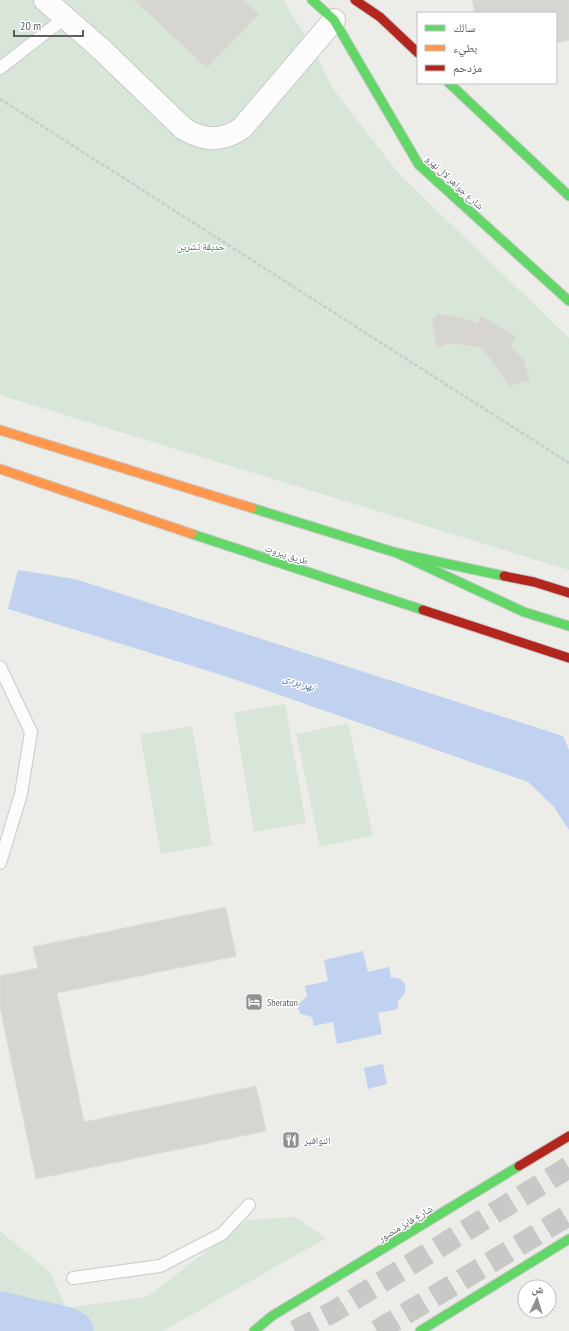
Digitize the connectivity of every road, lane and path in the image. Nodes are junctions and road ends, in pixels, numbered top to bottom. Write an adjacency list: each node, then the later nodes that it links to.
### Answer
1 (45, 0): 4 (street)
2 (312, 0): 5 (main road, شارع جواهر لال نهرو)
3 (354, 0): 6 (main road)
4 (66, 17): 5 (street); 7 (lane)
5 (334, 20): 11 (main road, شارع جواهر لال نهرو)
6 (417, 52)
7 (0, 68)
8 (450, 84): 10 (main road)
9 (0, 99): 13 (path)
10 (569, 196)
11 (569, 301)
12 (0, 430): 15 (main road)
13 (569, 463)
14 (0, 469): 18 (main road, طريق بيروت)
15 (397, 553): 16 (main road); 17 (main road)
16 (569, 593)
17 (569, 626)
18 (569, 658)
19 (0, 667): 20 (lane)
20 (0, 863)
21 (569, 1136): 25 (main road, شارع فايز منصور)
22 (249, 1205): 24 (lane)
23 (569, 1239): 26 (main road)
24 (73, 1278)
25 (254, 1331)
26 (420, 1331)

